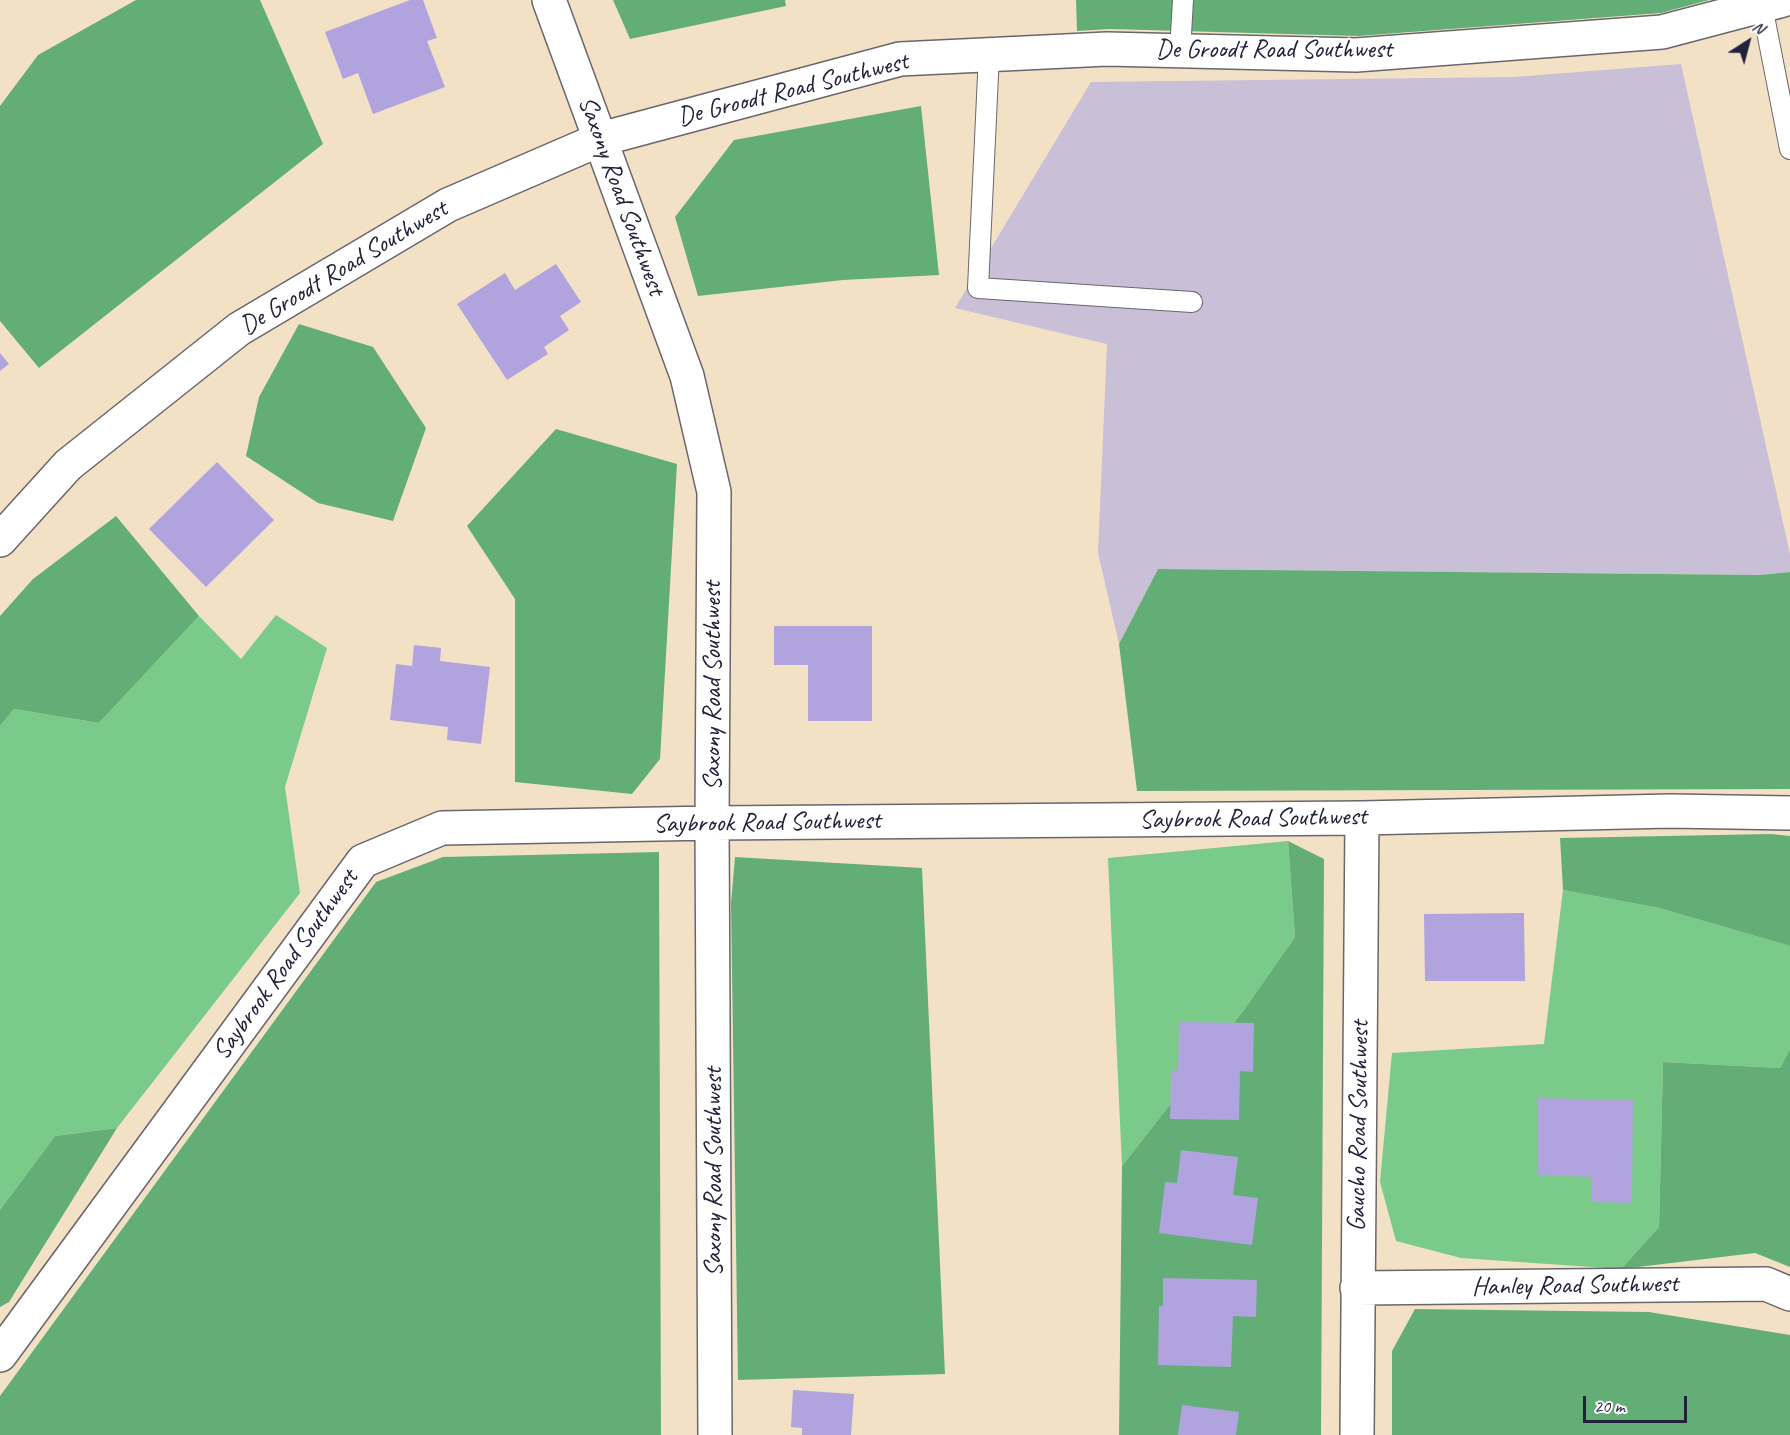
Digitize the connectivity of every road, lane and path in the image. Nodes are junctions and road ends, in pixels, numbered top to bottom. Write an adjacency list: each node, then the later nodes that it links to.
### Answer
1 (549, 0): 6 (street, Saxony Road Southwest)
2 (1183, 0): 4 (lane)
3 (1772, 3): 4 (street, De Groodt Road Southwest); 7 (lane)
4 (1180, 51): 5 (street, De Groodt Road Southwest)
5 (989, 54): 6 (street, De Groodt Road Southwest); 8 (lane)
6 (601, 139): 9 (street, De Groodt Road Southwest); 12 (street, Saxony Road Southwest)
7 (1790, 149)
8 (1192, 302)
9 (0, 540)
10 (1790, 813): 11 (street, Saybrook Road Southwest)
11 (1362, 818): 12 (street, Saybrook Road Southwest); 13 (street, Gaucho Road Southwest)
12 (711, 823): 15 (street, Saybrook Road Southwest); 16 (street, Saxony Road Southwest)
13 (1358, 1288): 14 (street, Hanley Road Southwest); 17 (street, Gaucho Road Southwest)
14 (1790, 1294)
15 (0, 1355)
16 (715, 1435)
17 (1357, 1435)

